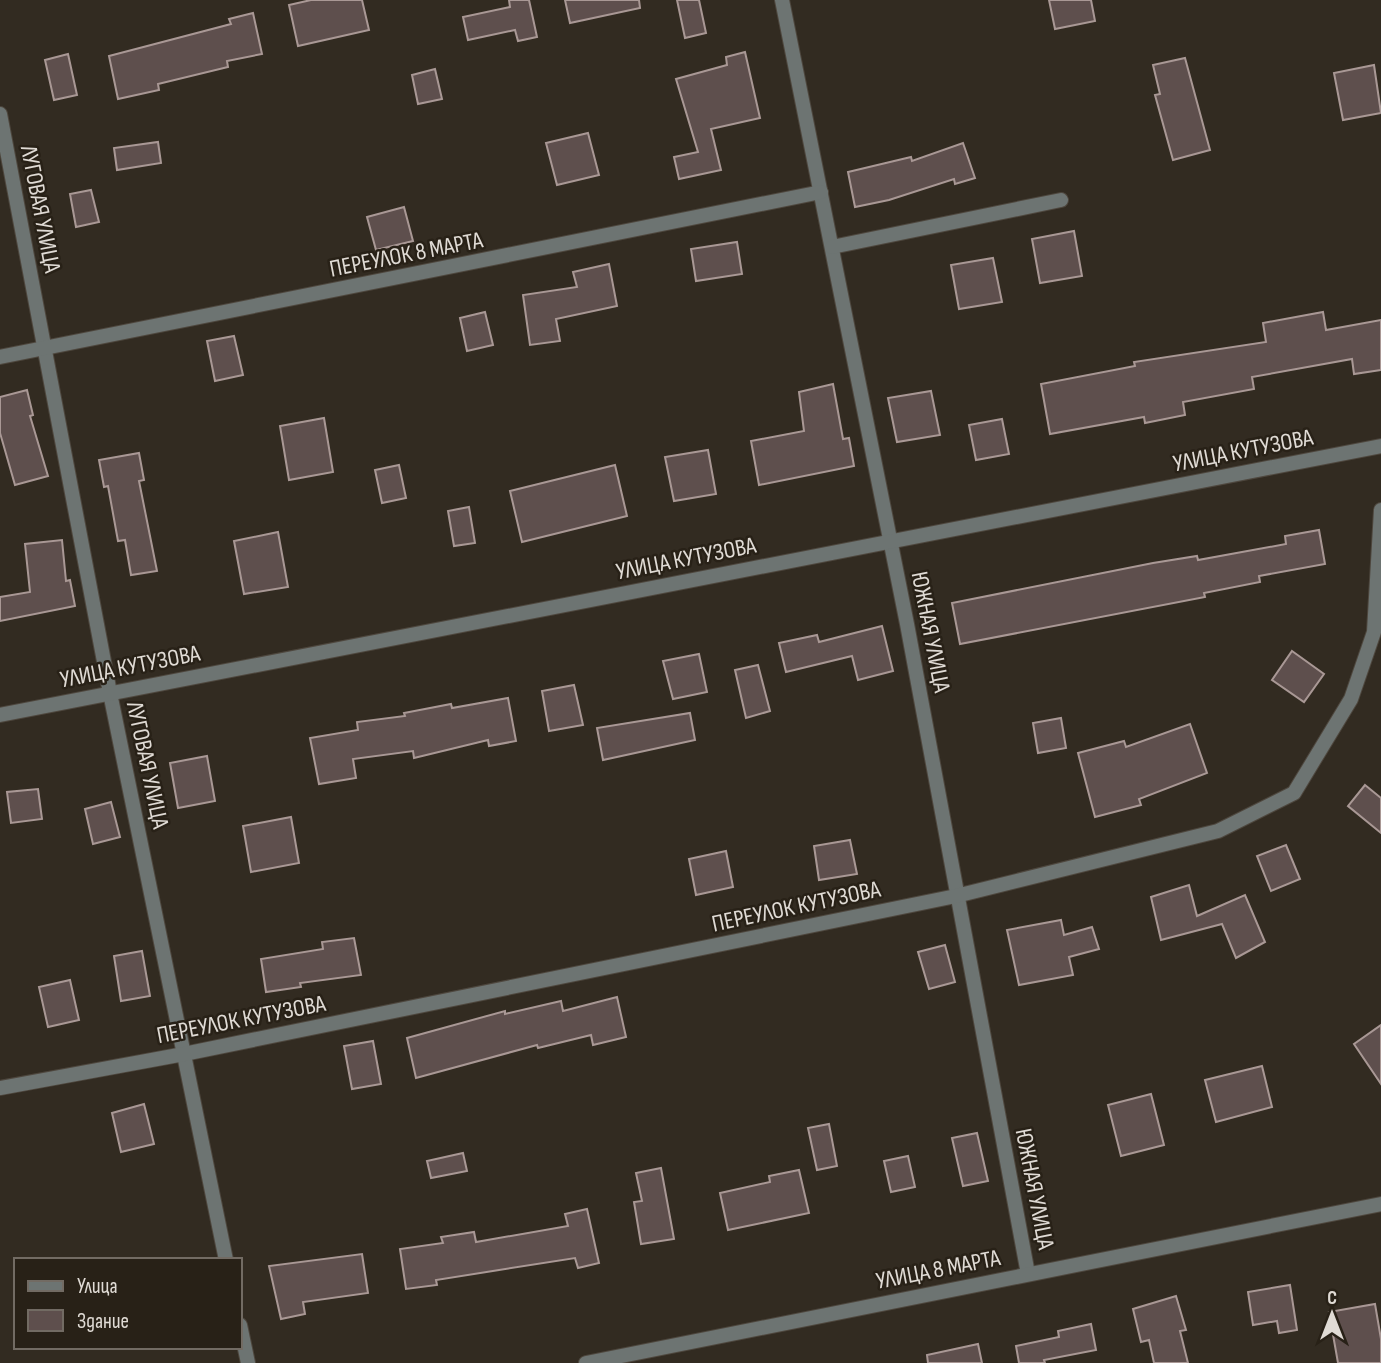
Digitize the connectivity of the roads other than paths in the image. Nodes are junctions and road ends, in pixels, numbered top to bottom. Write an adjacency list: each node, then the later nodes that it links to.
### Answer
1 (782, 0): 3 (street, ЮЖНАЯ УЛИЦА)
2 (0, 114): 6 (street, ЛУГОВАЯ УЛИЦА)
3 (821, 192): 5 (street, ЮЖНАЯ УЛИЦА); 6 (street, ПЕРЕУЛОК 8 МАРТА)
4 (1060, 200): 5 (street)
5 (832, 247): 10 (street, ЮЖНАЯ УЛИЦА)
6 (44, 349): 7 (street, ПЕРЕУЛОК 8 МАРТА); 11 (street, ЛУГОВАЯ УЛИЦА)
7 (0, 357)
8 (1381, 446): 10 (street, УЛИЦА КУТУЗОВА)
9 (1381, 510): 13 (street, ПЕРЕУЛОК КУТУЗОВА)
10 (890, 542): 11 (street, УЛИЦА КУТУЗОВА); 13 (street, ЮЖНАЯ УЛИЦА)
11 (110, 693): 12 (street, УЛИЦА КУТУЗОВА); 14 (street, ЛУГОВАЯ УЛИЦА)
12 (0, 715)
13 (956, 896): 14 (street, ПЕРЕУЛОК КУТУЗОВА); 18 (street, ЮЖНАЯ УЛИЦА)
14 (184, 1054): 15 (street, ПЕРЕУЛОК КУТУЗОВА); 17 (street, ЛУГОВАЯ УЛИЦА)
15 (0, 1088)
16 (1381, 1203): 18 (street, УЛИЦА 8 МАРТА)
17 (226, 1258)
18 (1028, 1274): 21 (street, УЛИЦА 8 МАРТА)
19 (242, 1334): 20 (street)
20 (248, 1363)
21 (586, 1363)

